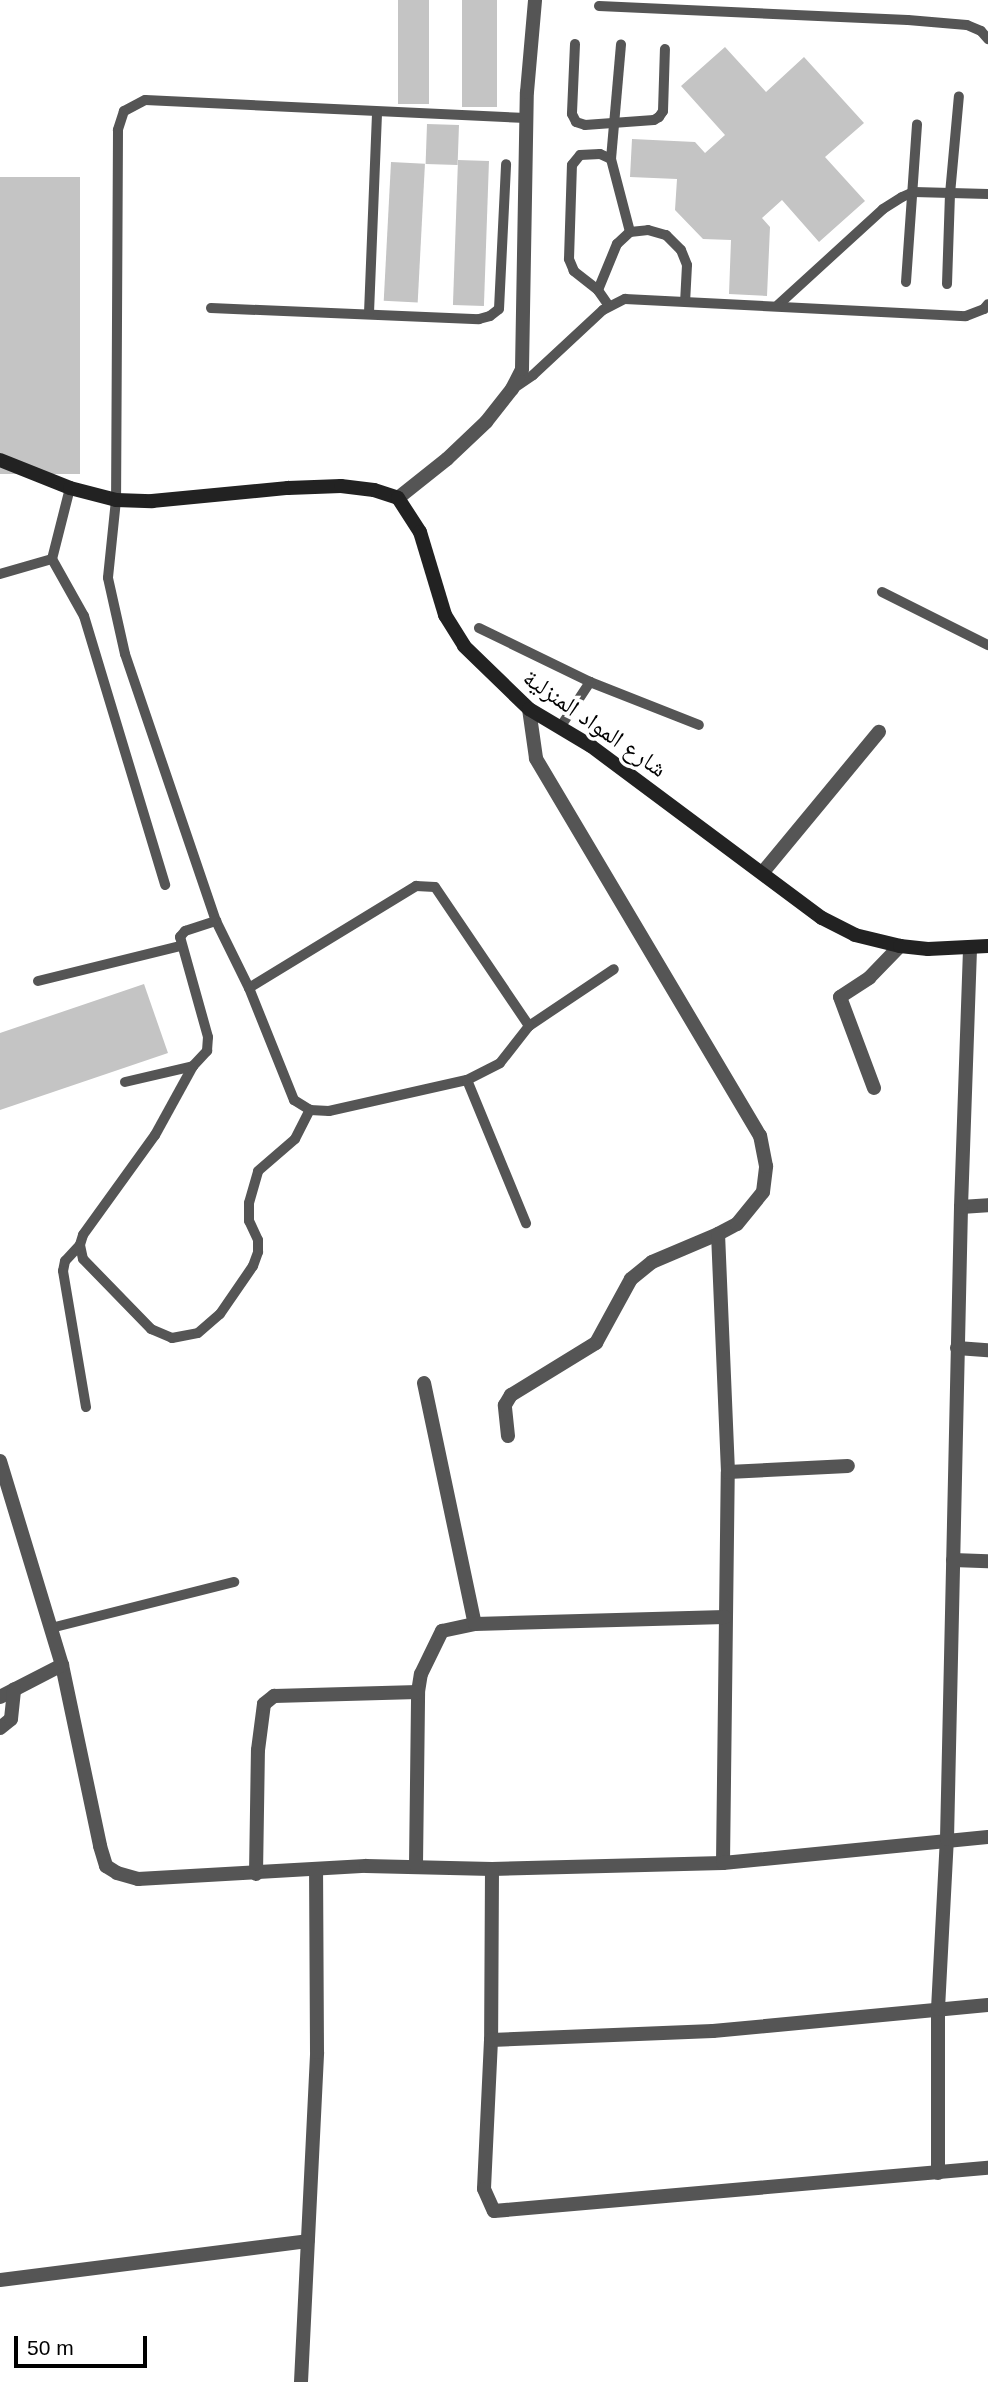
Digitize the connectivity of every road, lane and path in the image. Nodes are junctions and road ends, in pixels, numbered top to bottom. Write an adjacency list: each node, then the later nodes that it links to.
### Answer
1 (535, 0): 9 (street)
2 (598, 6): 3 (lane)
3 (988, 39)
4 (575, 44): 10 (lane)
5 (621, 44): 10 (lane)
6 (665, 49): 10 (lane)
7 (959, 96): 15 (lane)
8 (377, 113): 9 (lane); 26 (lane); 31 (lane)
9 (526, 118): 27 (street)
10 (615, 124): 12 (lane)
11 (917, 124): 14 (lane)
12 (611, 159): 17 (lane); 20 (lane)
13 (506, 164): 26 (lane)
14 (914, 192): 15 (lane); 18 (lane); 23 (lane)
15 (950, 194): 16 (lane); 19 (lane)
16 (988, 194)
17 (629, 232): 20 (lane); 21 (lane)
18 (906, 282)
19 (947, 284)
20 (598, 290): 24 (lane)
21 (685, 301): 23 (lane); 24 (lane)
22 (988, 304): 23 (lane)
23 (777, 305)
24 (610, 306): 27 (lane)
25 (211, 308): 26 (lane)
26 (369, 313)
27 (512, 389): 30 (street)
28 (0, 460): 29 (street)
29 (70, 488): 31 (street); 32 (lane)
30 (398, 498): 31 (street); 38 (street, شارع المواد المنزلية)
31 (116, 500): 44 (lane)
32 (52, 559): 33 (lane); 43 (lane)
33 (0, 573)
34 (882, 592): 36 (lane)
35 (479, 628): 37 (lane)
36 (988, 645)
37 (590, 682): 39 (lane); 40 (lane)
38 (528, 709): 40 (street, شارع المواد المنزلية); 61 (street)
39 (699, 725)
40 (561, 726): 42 (street, شارع المواد المنزلية)
41 (879, 732): 42 (street)
42 (763, 872): 46 (street, شارع المواد المنزلية)
43 (165, 885)
44 (216, 920): 45 (lane); 51 (lane)
45 (181, 946): 50 (lane); 53 (lane)
46 (900, 946): 48 (street, شارع المواد المنزلية); 56 (street)
47 (988, 946): 48 (street, شارع المواد المنزلية)
48 (970, 947): 59 (street)
49 (614, 969): 52 (lane)
50 (38, 981)
51 (249, 988): 52 (lane); 57 (lane)
52 (529, 1026): 54 (lane)
53 (193, 1066): 55 (lane); 62 (lane)
54 (467, 1080): 57 (lane); 60 (lane)
55 (125, 1082)
56 (874, 1088)
57 (310, 1110): 62 (lane)
58 (988, 1205): 59 (street)
59 (961, 1207): 63 (street)
60 (526, 1223)
61 (718, 1234): 67 (street); 70 (street)
62 (80, 1245): 66 (lane)
63 (957, 1348): 64 (street); 71 (street)
64 (988, 1350)
65 (424, 1383): 75 (street)
66 (86, 1407)
67 (508, 1436)
68 (0, 1461): 76 (street)
69 (848, 1466): 70 (street)
70 (728, 1472): 74 (street)
71 (953, 1560): 72 (street); 83 (street)
72 (988, 1561)
73 (234, 1582): 76 (lane)
74 (725, 1617): 75 (street); 84 (street)
75 (475, 1624): 79 (street)
76 (51, 1628): 77 (street)
77 (62, 1665): 78 (street); 88 (street)
78 (15, 1689): 80 (street); 81 (street)
79 (418, 1692): 85 (street); 88 (street)
80 (0, 1697)
81 (0, 1728)
82 (988, 1837): 83 (street)
83 (947, 1839): 84 (street); 90 (street)
84 (723, 1864): 86 (street)
85 (416, 1865): 86 (street); 87 (street)
86 (492, 1869): 91 (street)
87 (316, 1871): 88 (street); 94 (street)
88 (256, 1874)
89 (988, 2005): 90 (street)
90 (938, 2009): 91 (street); 93 (street)
91 (491, 2040): 93 (street)
92 (988, 2168): 93 (street)
93 (938, 2173)
94 (308, 2241): 95 (street); 96 (street)
95 (0, 2280)
96 (301, 2382)

